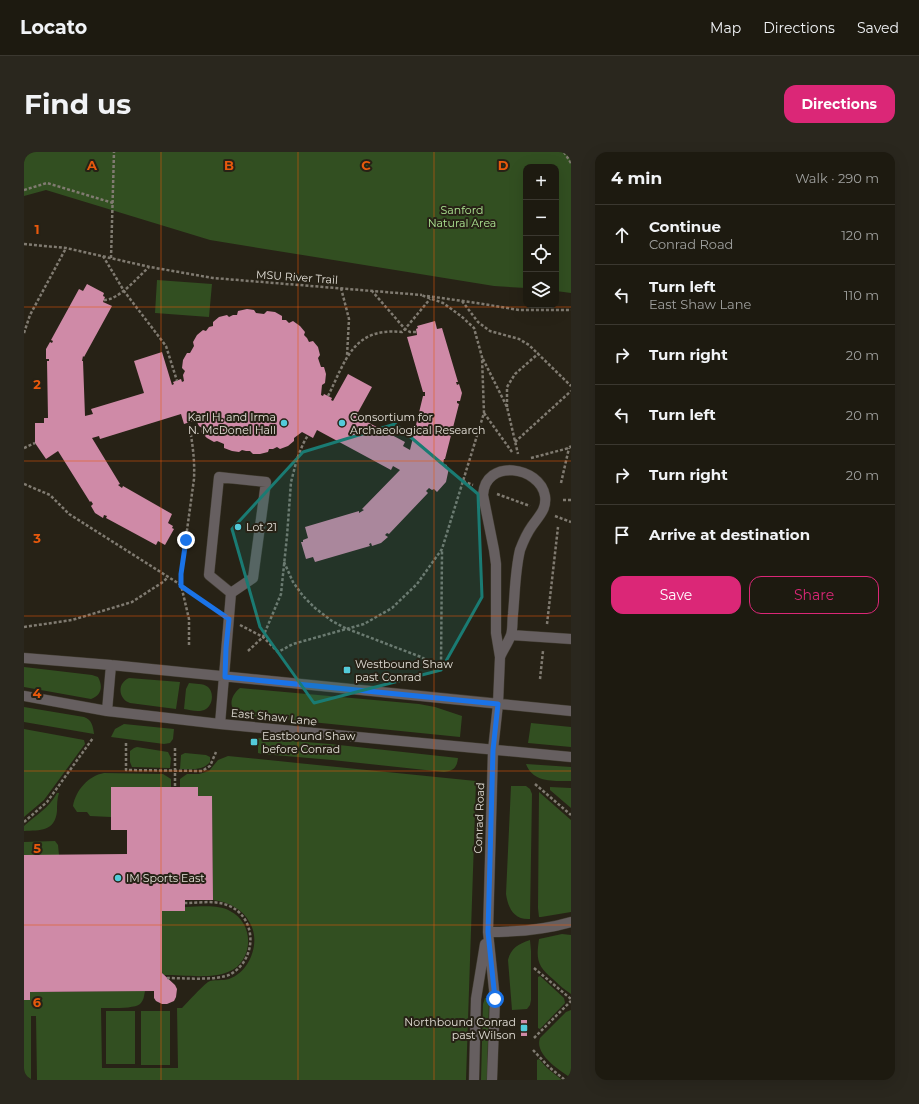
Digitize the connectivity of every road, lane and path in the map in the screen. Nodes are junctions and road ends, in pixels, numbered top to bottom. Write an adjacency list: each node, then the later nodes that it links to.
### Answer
1 (114, 152): 5 (path)
2 (564, 152): 3 (path)
3 (571, 163)
4 (24, 190): 5 (path)
5 (113, 203): 9 (path)
6 (24, 244): 7 (path, MSU River Trail)
7 (66, 248): 8 (path, MSU River Trail); 21 (path)
8 (102, 256): 9 (path, MSU River Trail); 12 (path)
9 (111, 258): 10 (path, MSU River Trail)
10 (150, 267): 11 (path, MSU River Trail); 12 (path)
11 (341, 288): 13 (path, MSU River Trail); 23 (path)
12 (124, 291): 16 (path); 25 (path)
13 (372, 291): 14 (path, MSU River Trail); 19 (path)
14 (421, 295): 15 (path); 17 (path, MSU River Trail)
15 (430, 298): 19 (path); 24 (path)
16 (104, 300)
17 (462, 301): 18 (path, MSU River Trail); 22 (path)
18 (571, 310)
19 (405, 329): 20 (path); 23 (path)
20 (416, 332)
21 (24, 333)
22 (539, 353): 26 (path); 29 (path)
23 (346, 357): 28 (path)
24 (482, 357): 29 (path); 30 (path)
25 (177, 381)
26 (571, 386)
27 (571, 392): 33 (path)
28 (328, 396)
29 (507, 407): 33 (path)
30 (484, 413): 37 (path); 40 (path)
31 (189, 422): 52 (path)
32 (308, 435): 50 (path)
33 (515, 442): 38 (path)
34 (35, 443): 36 (path)
35 (570, 447): 39 (path); 41 (path)
36 (24, 448)
37 (512, 452)
38 (518, 454)
39 (531, 458)
40 (463, 481): 43 (path); 49 (path)
41 (561, 483)
42 (24, 484): 51 (path)
43 (483, 489): 46 (path); 46 (street); 63 (street)
44 (564, 500): 45 (path)
45 (571, 500)
46 (543, 512): 47 (path); 57 (street)
47 (571, 522)
48 (558, 527): 59 (path)
49 (442, 549): 56 (path); 56 (path)
50 (284, 562): 56 (path); 58 (path)
51 (167, 578): 52 (path); 55 (path)
52 (181, 586): 54 (path); 61 (path)
53 (231, 593): 53 (street); 54 (street)
54 (229, 619): 58 (path); 66 (street)
55 (24, 626)
56 (345, 628): 58 (path)
57 (511, 635): 59 (street); 63 (street)
58 (263, 637): 62 (path)
59 (545, 638): 60 (street); 67 (path)
60 (571, 639)
61 (189, 645)
62 (248, 651)
63 (500, 657): 69 (street, Conrad Road)
64 (24, 658): 65 (street)
65 (111, 665): 66 (street); 71 (street)
66 (225, 677): 69 (street); 72 (street)
67 (540, 679)
68 (24, 696): 71 (street, East Shaw Lane)
69 (498, 704): 70 (street); 76 (street, Conrad Road)
70 (571, 711)
71 (107, 712): 72 (street, East Shaw Lane)
72 (220, 724): 76 (street, East Shaw Lane)
73 (93, 738): 83 (path)
74 (126, 743): 79 (path)
75 (175, 748): 79 (path)
76 (493, 750): 78 (street, East Shaw Lane); 86 (street, Conrad Road)
77 (216, 752): 79 (path)
78 (571, 757)
79 (175, 771): 81 (path)
80 (536, 784): 82 (path)
81 (175, 787)
82 (571, 815)
83 (24, 822)
84 (185, 903): 88 (path)
85 (571, 922): 86 (street)
86 (488, 932): 92 (street, Conrad Road); 93 (street, Conrad Road)
87 (534, 968): 89 (path)
88 (167, 978)
89 (571, 1000): 90 (path)
90 (534, 1038)
91 (533, 1050): 94 (path)
92 (474, 1080)
93 (492, 1080)
94 (565, 1080)

